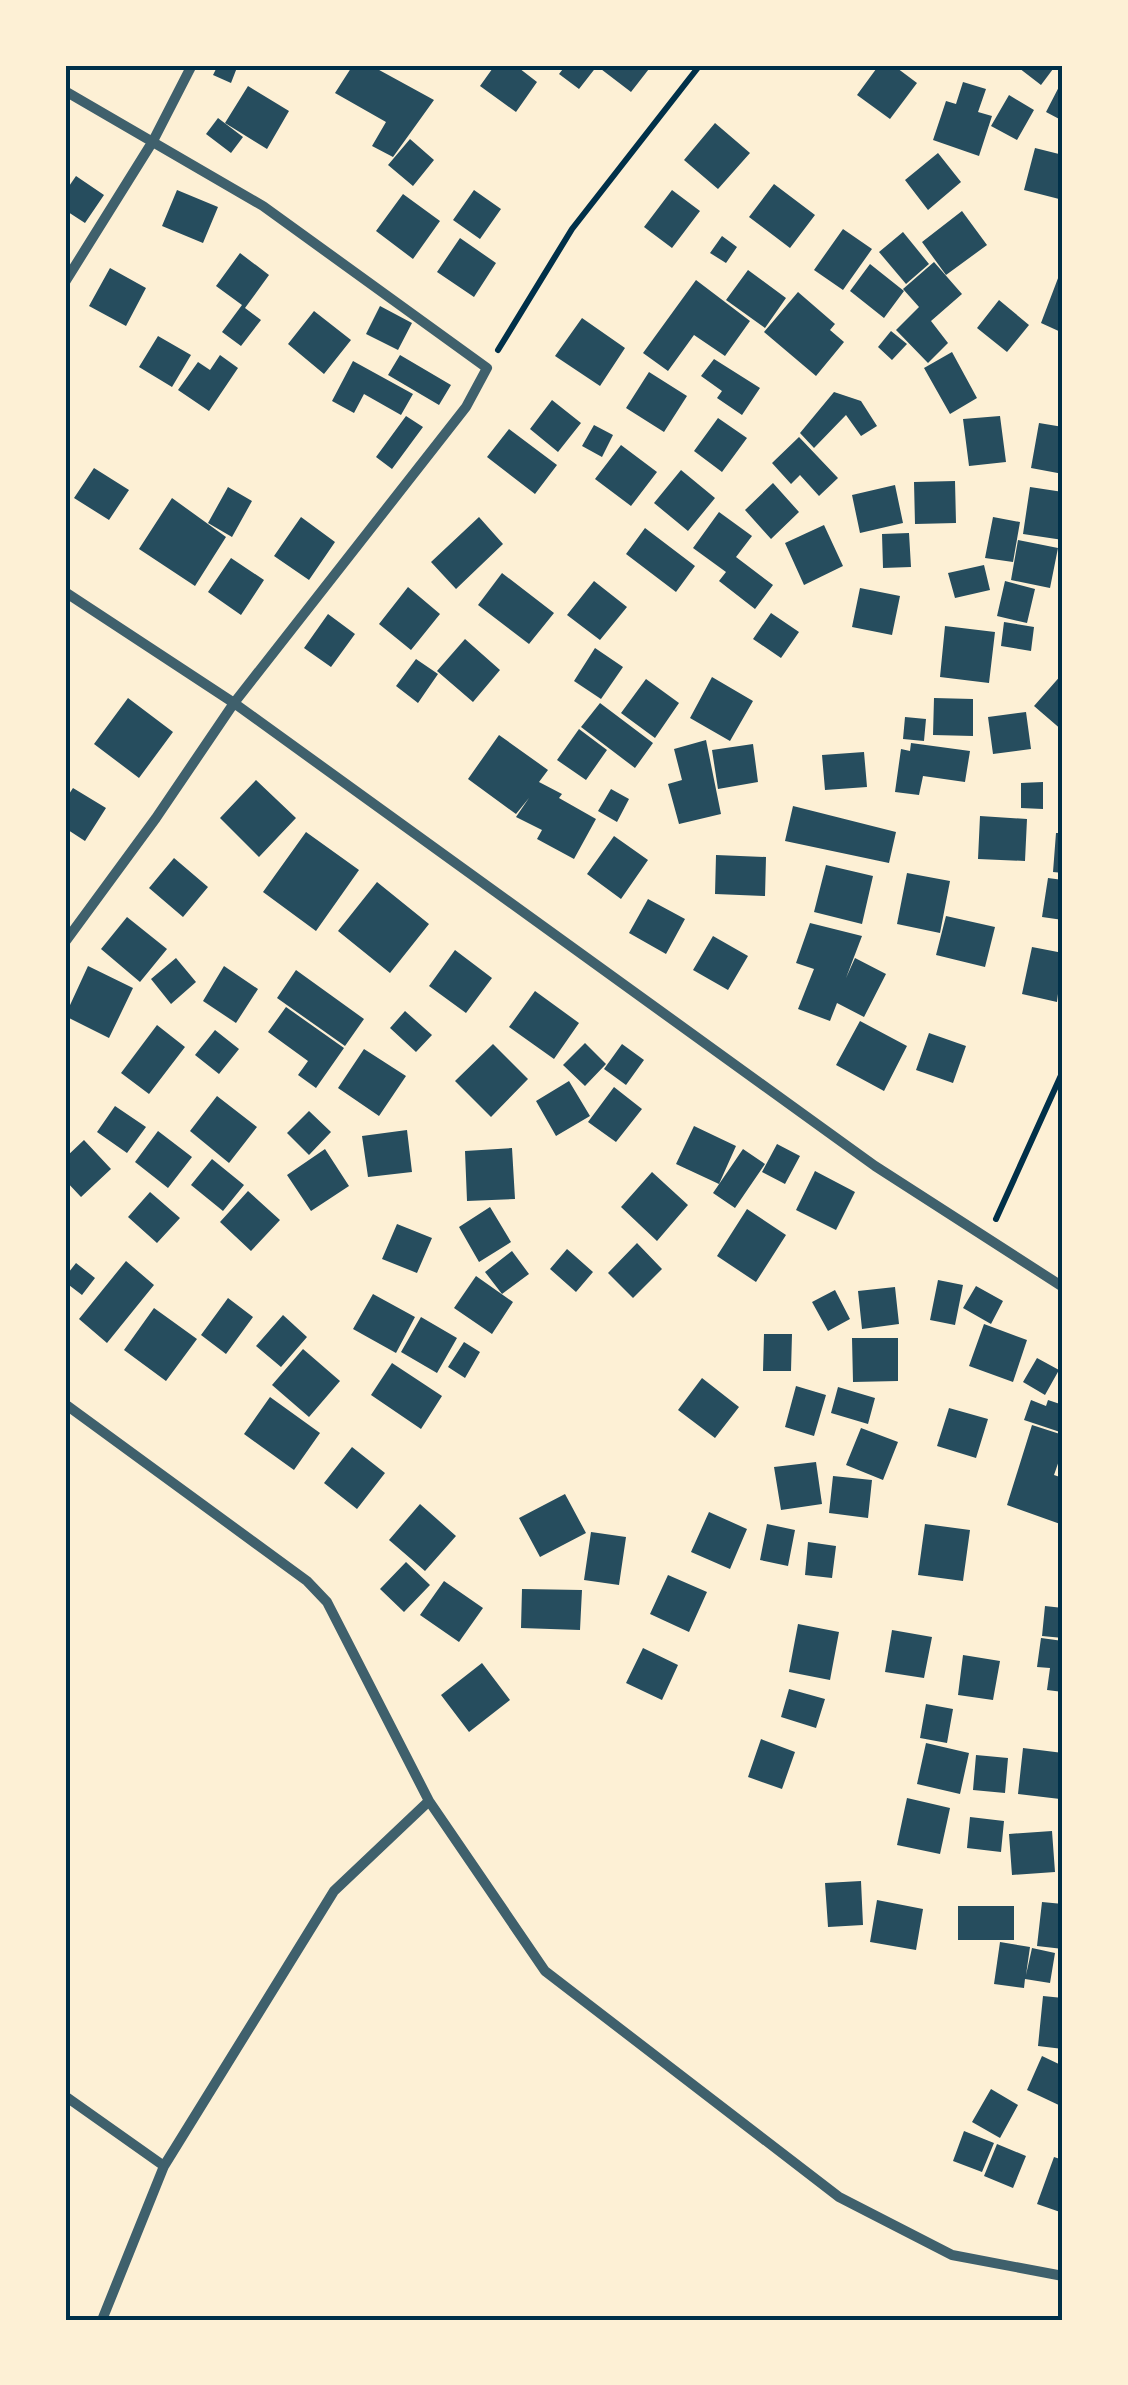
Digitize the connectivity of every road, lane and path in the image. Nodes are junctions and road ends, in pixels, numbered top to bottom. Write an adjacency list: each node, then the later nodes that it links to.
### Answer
1 (192, 65): 4 (street)
2 (700, 65): 6 (path)
3 (65, 91): 4 (street)
4 (153, 141): 5 (street); 6 (street)
5 (65, 282)
6 (487, 368): 8 (street)
7 (65, 592): 8 (street)
8 (234, 703): 9 (street); 11 (street)
9 (65, 942)
10 (1063, 1071): 11 (path)
11 (987, 1238): 12 (street)
12 (1063, 1288)
13 (65, 1404): 14 (street)
14 (429, 1801): 16 (street); 17 (street)
15 (65, 2096): 16 (street)
16 (164, 2166): 18 (street)
17 (1063, 2276)
18 (102, 2320)

